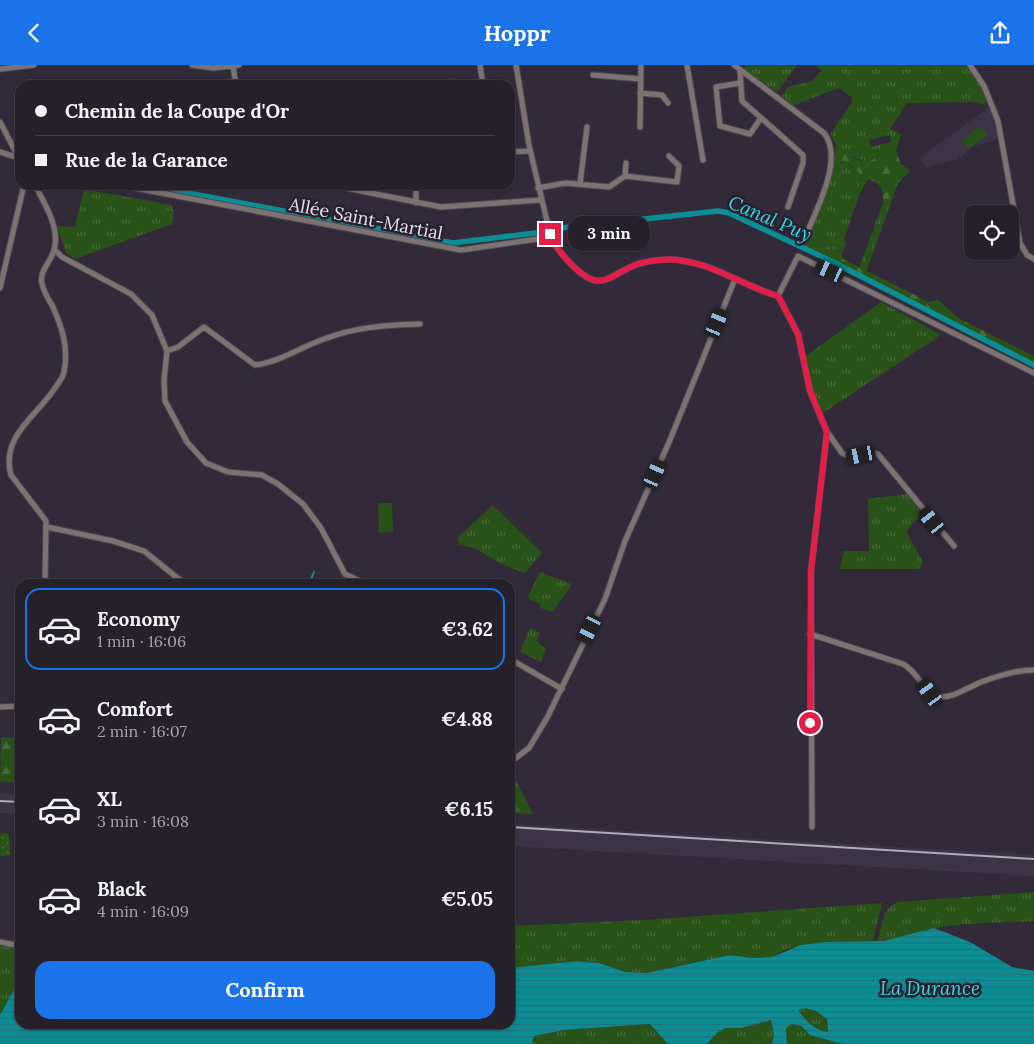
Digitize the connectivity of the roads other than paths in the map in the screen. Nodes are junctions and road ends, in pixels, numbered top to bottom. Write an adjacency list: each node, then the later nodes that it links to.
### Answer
1 (34, 65): 10 (street)
2 (192, 65): 9 (street)
3 (480, 65): 15 (street)
4 (516, 65): 24 (street)
5 (641, 65): 13 (street)
6 (687, 65): 29 (street)
7 (734, 65): 11 (street)
8 (970, 65): 45 (street)
9 (236, 66): 14 (street)
10 (0, 69)
11 (740, 71): 16 (street); 43 (street)
12 (593, 75): 13 (street)
13 (641, 79): 17 (street)
14 (236, 80)
15 (482, 80)
16 (740, 83): 19 (street); 19 (street)
17 (640, 93): 18 (street); 22 (street)
18 (668, 103)
19 (761, 119): 41 (street)
20 (0, 122): 23 (street)
21 (587, 127): 32 (street)
22 (640, 127)
23 (15, 150)
24 (530, 151): 26 (street); 33 (street)
25 (0, 152): 28 (street)
26 (515, 152)
27 (669, 156): 31 (street)
28 (15, 157)
29 (703, 160)
30 (626, 163): 31 (street)
31 (624, 176): 32 (street)
32 (580, 183): 33 (street)
33 (538, 188): 39 (street)
34 (23, 190): 47 (street)
35 (38, 190): 44 (street)
36 (145, 190): 42 (street, Allée Saint-Martial)
37 (356, 190): 40 (street)
38 (416, 190): 40 (street)
39 (540, 200): 40 (street); 42 (street)
40 (416, 203)
41 (788, 207)
42 (550, 235): 46 (street)
43 (804, 240)
44 (55, 250): 50 (street); 53 (street)
45 (1034, 259)
46 (735, 279): 48 (street); 61 (street)
47 (0, 289)
48 (778, 296): 51 (street); 52 (street)
49 (420, 324): 50 (street)
50 (167, 351): 57 (street)
51 (1034, 373)
52 (827, 432): 54 (street); 58 (street)
53 (47, 527): 55 (street); 56 (street)
54 (954, 546)
55 (45, 579)
56 (179, 579)
57 (356, 579)
58 (810, 634): 60 (street); 65 (street)
59 (515, 662): 61 (street)
60 (1034, 670)
61 (562, 689): 64 (street)
62 (0, 707): 63 (street)
63 (15, 707)
64 (515, 758)
65 (812, 827)
66 (0, 942): 67 (street)
67 (15, 945)

